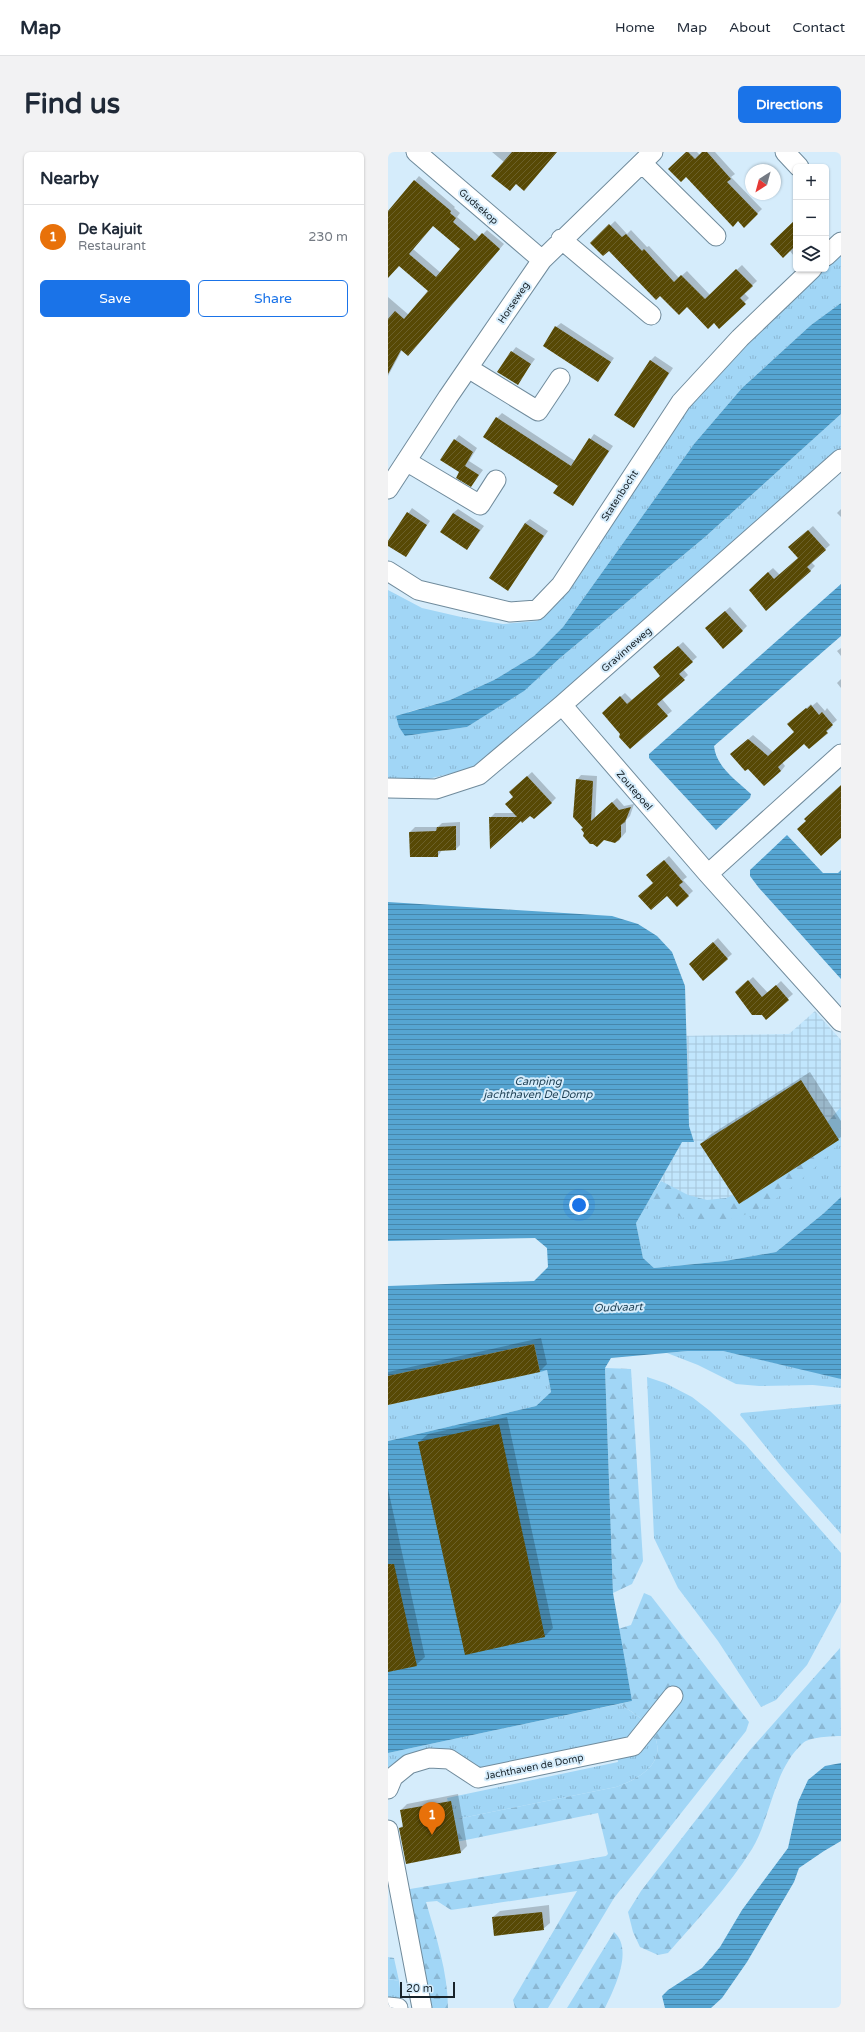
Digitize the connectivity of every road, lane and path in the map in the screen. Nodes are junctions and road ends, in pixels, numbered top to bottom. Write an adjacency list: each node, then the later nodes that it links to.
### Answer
1 (416, 152): 9 (street, Gudsekop)
2 (785, 152): 4 (street)
3 (647, 157): 5 (street, Horseweg); 6 (street, Horseweg)
4 (796, 164)
5 (716, 236)
6 (562, 240): 9 (street, Horseweg); 11 (street)
7 (841, 242): 8 (street)
8 (829, 253)
9 (542, 260): 12 (street, Horseweg)
10 (809, 272): 18 (street, Statenbocht)
11 (651, 316)
12 (468, 368): 13 (street); 15 (street, Horseweg)
13 (560, 378)
14 (841, 459): 19 (street, Gravinneweg)
15 (406, 461): 16 (street); 17 (street, Horseweg)
16 (496, 480)
17 (388, 489)
18 (388, 571)
19 (562, 705): 21 (street, Gravinneweg); 22 (street, Zoutepoel)
20 (841, 754): 22 (street)
21 (388, 788)
22 (708, 874): 23 (street, Zoutepoel)
23 (841, 1022)
24 (673, 1696): 25 (street, Jachthaven de Domp)
25 (388, 1789)
26 (388, 1830): 29 (street)
27 (388, 2007): 28 (street)
28 (398, 2008)
29 (422, 2008)

